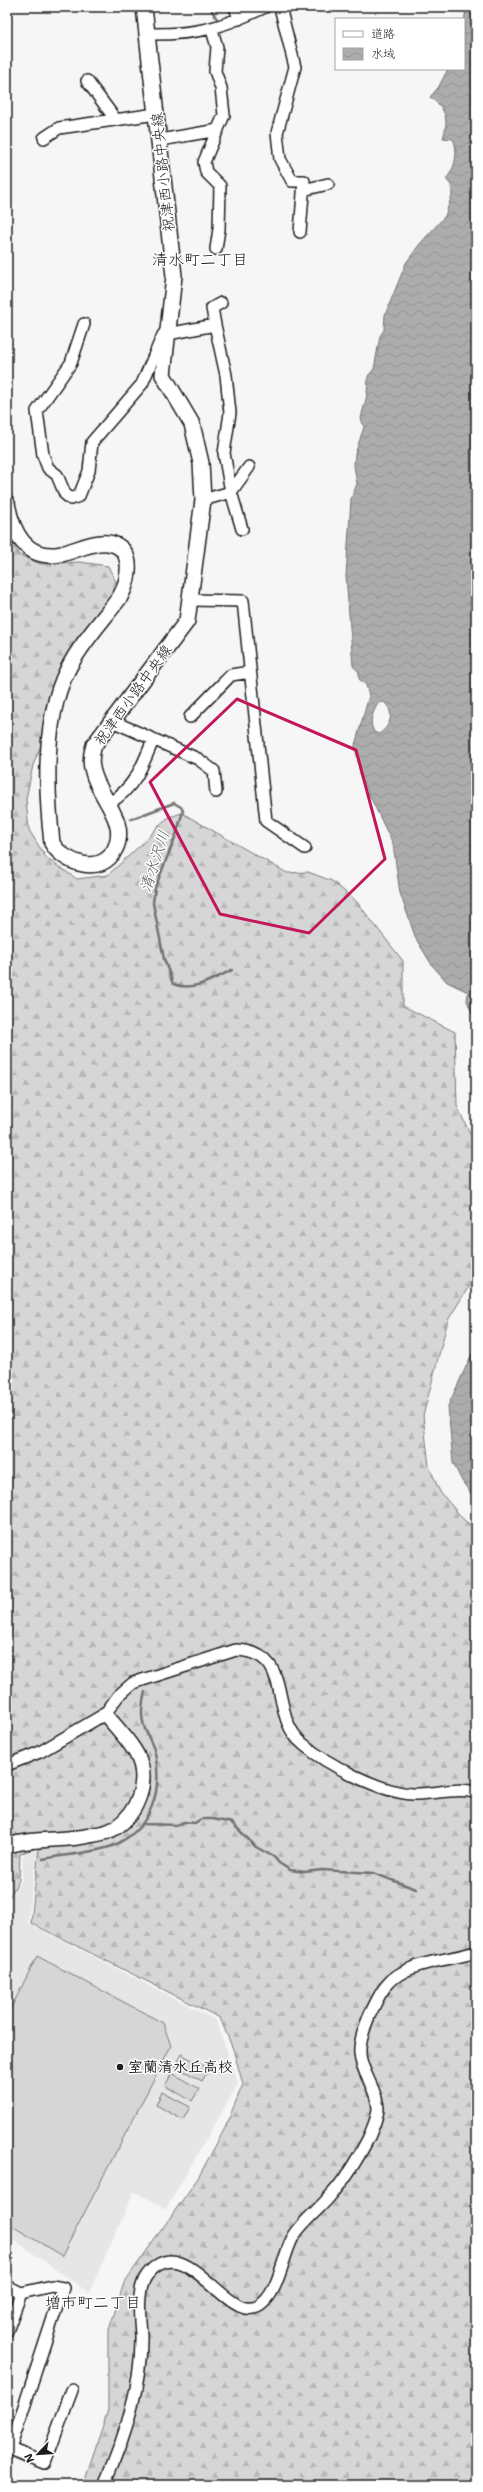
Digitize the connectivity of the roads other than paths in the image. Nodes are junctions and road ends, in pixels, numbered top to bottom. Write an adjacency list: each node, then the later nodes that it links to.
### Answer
1 (144, 7): 7 (main road, 祝津西小路中央線)
2 (235, 7): 5 (street)
3 (265, 7): 5 (street)
4 (280, 7): 15 (street)
5 (239, 19): 6 (street)
6 (212, 30): 7 (street); 11 (street)
7 (147, 34): 9 (main road, 祝津西小路中央線)
8 (87, 81): 10 (street)
9 (156, 114): 10 (street); 13 (main road, 祝津西小路中央線)
10 (116, 120): 12 (street)
11 (218, 130): 13 (street); 17 (street)
12 (44, 138)
13 (160, 140): 21 (main road, 祝津西小路中央線)
14 (328, 184): 15 (street)
15 (303, 190): 16 (street)
16 (300, 232)
17 (216, 248)
18 (221, 303): 20 (street)
19 (84, 324): 21 (street)
20 (215, 324): 21 (street); 23 (street)
21 (168, 329): 24 (main road, 祝津西小路中央線)
22 (249, 467): 23 (street)
23 (231, 492): 24 (street); 26 (street)
24 (203, 500): 27 (main road, 祝津西小路中央線)
25 (7, 503): 33 (main road, 祝津西小路中央線)
26 (242, 529)
27 (190, 600): 28 (street); 30 (main road, 祝津西小路中央線)
28 (250, 672): 29 (street); 35 (street)
29 (190, 718)
30 (112, 721): 31 (street); 33 (main road, 祝津西小路中央線)
31 (154, 740): 32 (street); 33 (street)
32 (216, 792)
33 (109, 803)
34 (255, 816): 35 (street)
35 (266, 821): 36 (street)
36 (305, 848)
37 (105, 1714): 38 (street); 39 (street); 40 (street)
38 (7, 1765)
39 (476, 1793)
40 (7, 1846)
41 (476, 1952): 47 (street)
42 (7, 2286): 43 (street)
43 (21, 2293): 44 (street); 46 (street)
44 (7, 2331)
45 (72, 2390): 46 (street)
46 (8, 2450)
47 (104, 2485)

